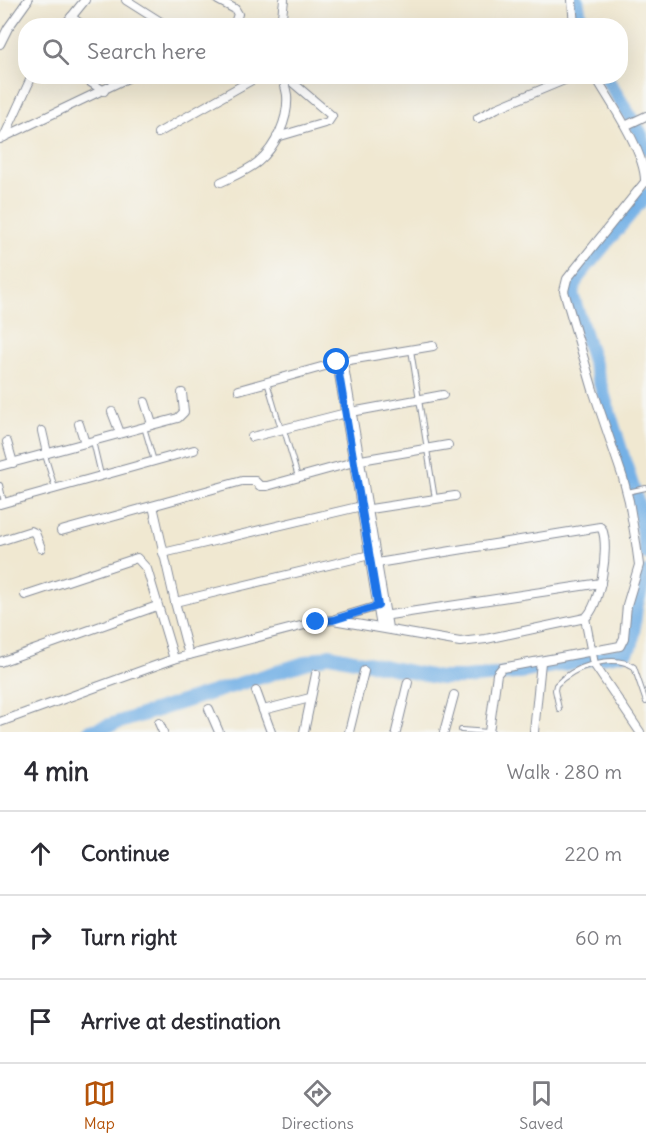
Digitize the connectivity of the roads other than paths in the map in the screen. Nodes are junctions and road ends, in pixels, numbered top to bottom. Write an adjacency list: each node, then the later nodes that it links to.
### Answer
1 (28, 0): 12 (street)
2 (85, 0): 7 (street)
3 (126, 0): 8 (street)
4 (218, 0): 9 (street)
5 (284, 0): 10 (street)
6 (572, 0): 11 (street)
7 (71, 17)
8 (154, 18)
9 (237, 18)
10 (281, 18)
11 (573, 18)
12 (0, 44)
13 (28, 84): 27 (street)
14 (93, 84): 21 (street)
15 (117, 84): 21 (street)
16 (245, 84): 25 (street)
17 (285, 84): 26 (street)
18 (294, 84): 26 (street)
19 (555, 84): 23 (street)
20 (600, 84): 24 (street)
21 (104, 91): 27 (street)
22 (643, 117): 24 (street)
23 (478, 118)
24 (628, 124): 61 (street)
25 (158, 133)
26 (277, 137): 28 (street)
27 (2, 138)
28 (221, 182)
29 (433, 346): 30 (street)
30 (411, 349): 31 (street); 36 (lane)
31 (340, 362): 32 (street); 39 (street)
32 (267, 382): 33 (street); 42 (lane)
33 (239, 390)
34 (182, 393): 41 (street)
35 (443, 395): 36 (street)
36 (419, 398): 39 (street); 49 (lane)
37 (145, 402): 41 (street)
38 (112, 412): 44 (street)
39 (349, 412): 42 (street); 53 (street)
40 (78, 424): 47 (street)
41 (148, 426): 44 (street); 52 (lane)
42 (282, 429): 45 (street); 57 (lane)
43 (42, 432): 51 (street)
44 (120, 434): 47 (street)
45 (252, 437)
46 (7, 442): 54 (street)
47 (89, 442): 51 (street); 56 (lane)
48 (448, 446): 49 (street)
49 (427, 448): 53 (street); 63 (lane)
50 (194, 450): 52 (street)
51 (46, 453): 54 (street); 59 (lane)
52 (154, 461): 56 (street)
53 (358, 461): 57 (street); 66 (street)
54 (13, 463): 55 (street)
55 (0, 466)
56 (102, 476): 59 (street)
57 (298, 477): 65 (street)
58 (0, 485): 64 (lane)
59 (56, 488): 64 (street)
60 (646, 488): 61 (lane)
61 (627, 492): 82 (street)
62 (455, 496): 63 (street)
63 (435, 499): 66 (street)
64 (2, 503)
65 (153, 506): 67 (street); 70 (street)
66 (365, 508): 70 (street); 71 (street)
67 (61, 531)
68 (1, 537): 69 (street)
69 (41, 548)
70 (163, 553): 75 (street)
71 (372, 554): 72 (street); 75 (street)
72 (374, 564): 73 (street); 77 (street); 78 (street)
73 (601, 583): 78 (street); 79 (street)
74 (25, 595): 76 (street)
75 (175, 602): 83 (street)
76 (158, 606): 84 (street); 85 (street)
77 (378, 606): 78 (street); 80 (street)
78 (382, 616): 81 (street)
79 (585, 618): 81 (street); 82 (street)
80 (333, 620): 81 (street); 83 (street)
81 (385, 628)
82 (591, 651): 86 (street); 87 (street)
83 (189, 655): 84 (street)
84 (174, 659): 98 (street)
85 (0, 662)
86 (541, 664): 108 (street); 109 (street)
87 (594, 664): 94 (lane); 96 (lane); 110 (street)
88 (364, 671): 105 (street)
89 (316, 674): 93 (street)
90 (408, 682): 106 (street)
91 (256, 691): 97 (street)
92 (453, 694): 107 (street)
93 (310, 698): 97 (street); 104 (street)
94 (646, 702)
95 (209, 709): 102 (street)
96 (560, 709)
97 (263, 710): 103 (street)
98 (0, 722)
99 (159, 723): 101 (street)
100 (461, 730): 108 (lane)
101 (163, 732)
102 (219, 732)
103 (271, 732)
104 (304, 732)
105 (349, 732)
106 (396, 732)
107 (444, 732)
108 (489, 732)
109 (534, 732)
110 (640, 732)

